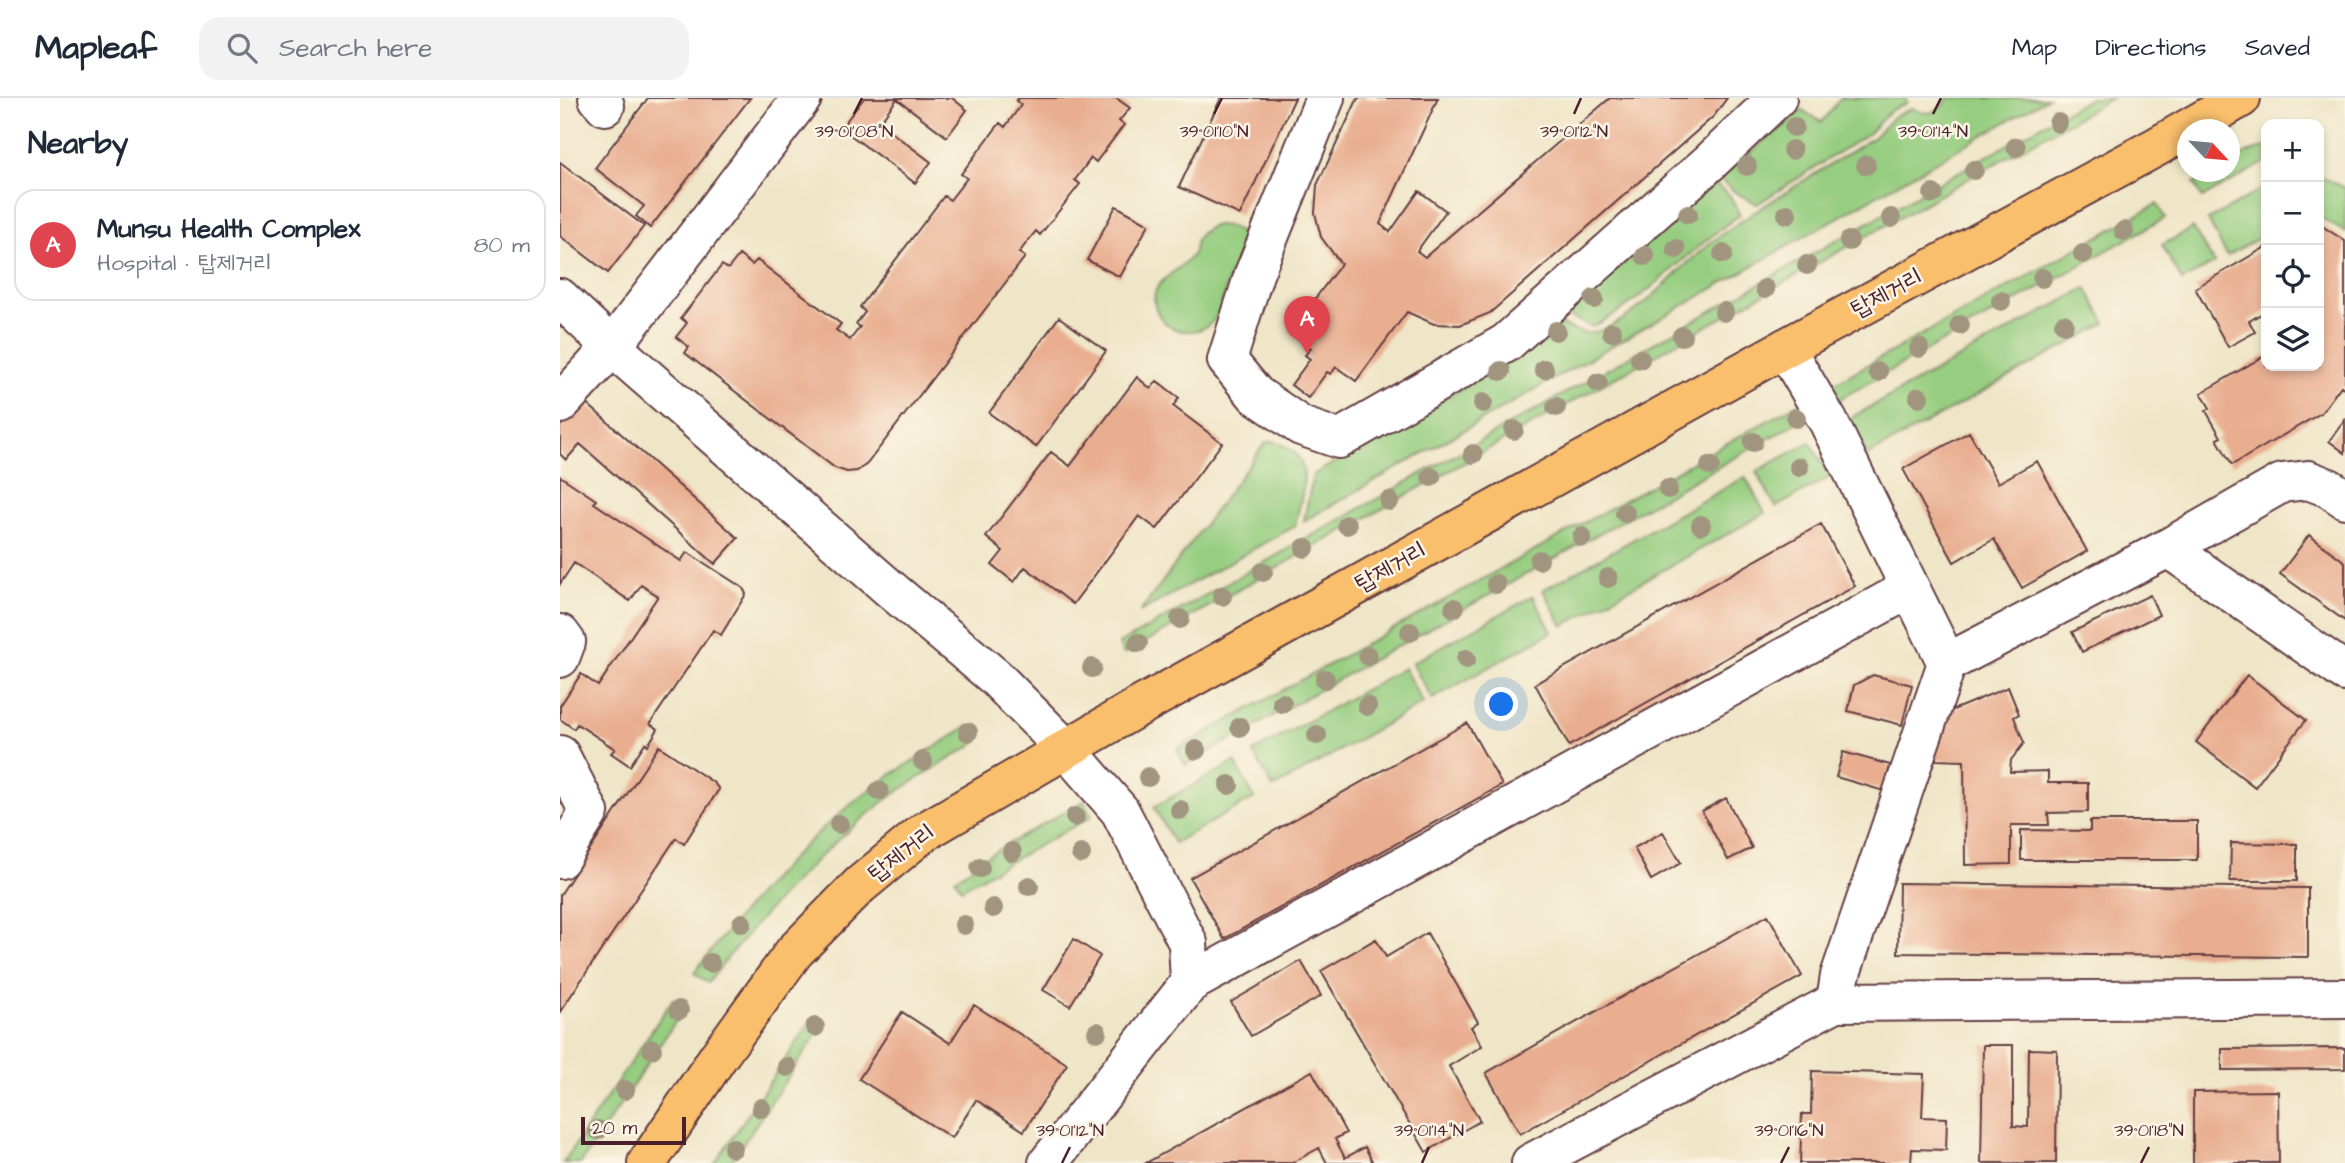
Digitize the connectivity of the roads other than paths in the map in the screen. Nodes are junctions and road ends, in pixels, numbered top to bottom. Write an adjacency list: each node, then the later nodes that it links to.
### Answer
1 (802, 98): 6 (street)
2 (1325, 98): 3 (street)
3 (1777, 98)
4 (2241, 98): 7 (main road, 탑제거리)
5 (560, 298): 6 (street)
6 (612, 347): 8 (street); 16 (street)
7 (1785, 348): 11 (street); 16 (main road, 탑제거리)
8 (560, 404)
9 (2345, 499): 10 (street)
10 (2168, 548): 14 (street); 15 (street)
11 (1909, 589): 14 (street); 19 (street)
12 (560, 634): 13 (street)
13 (560, 657)
14 (1947, 663): 21 (street)
15 (2345, 672)
16 (1066, 749): 19 (street); 23 (main road, 탑제거리)
17 (560, 755): 18 (street)
18 (560, 859)
19 (1190, 983): 24 (street)
20 (2345, 998): 21 (street)
21 (1836, 1002): 22 (street)
22 (1583, 1150): 25 (street)
23 (647, 1163)
24 (1048, 1163)
25 (1531, 1163)

